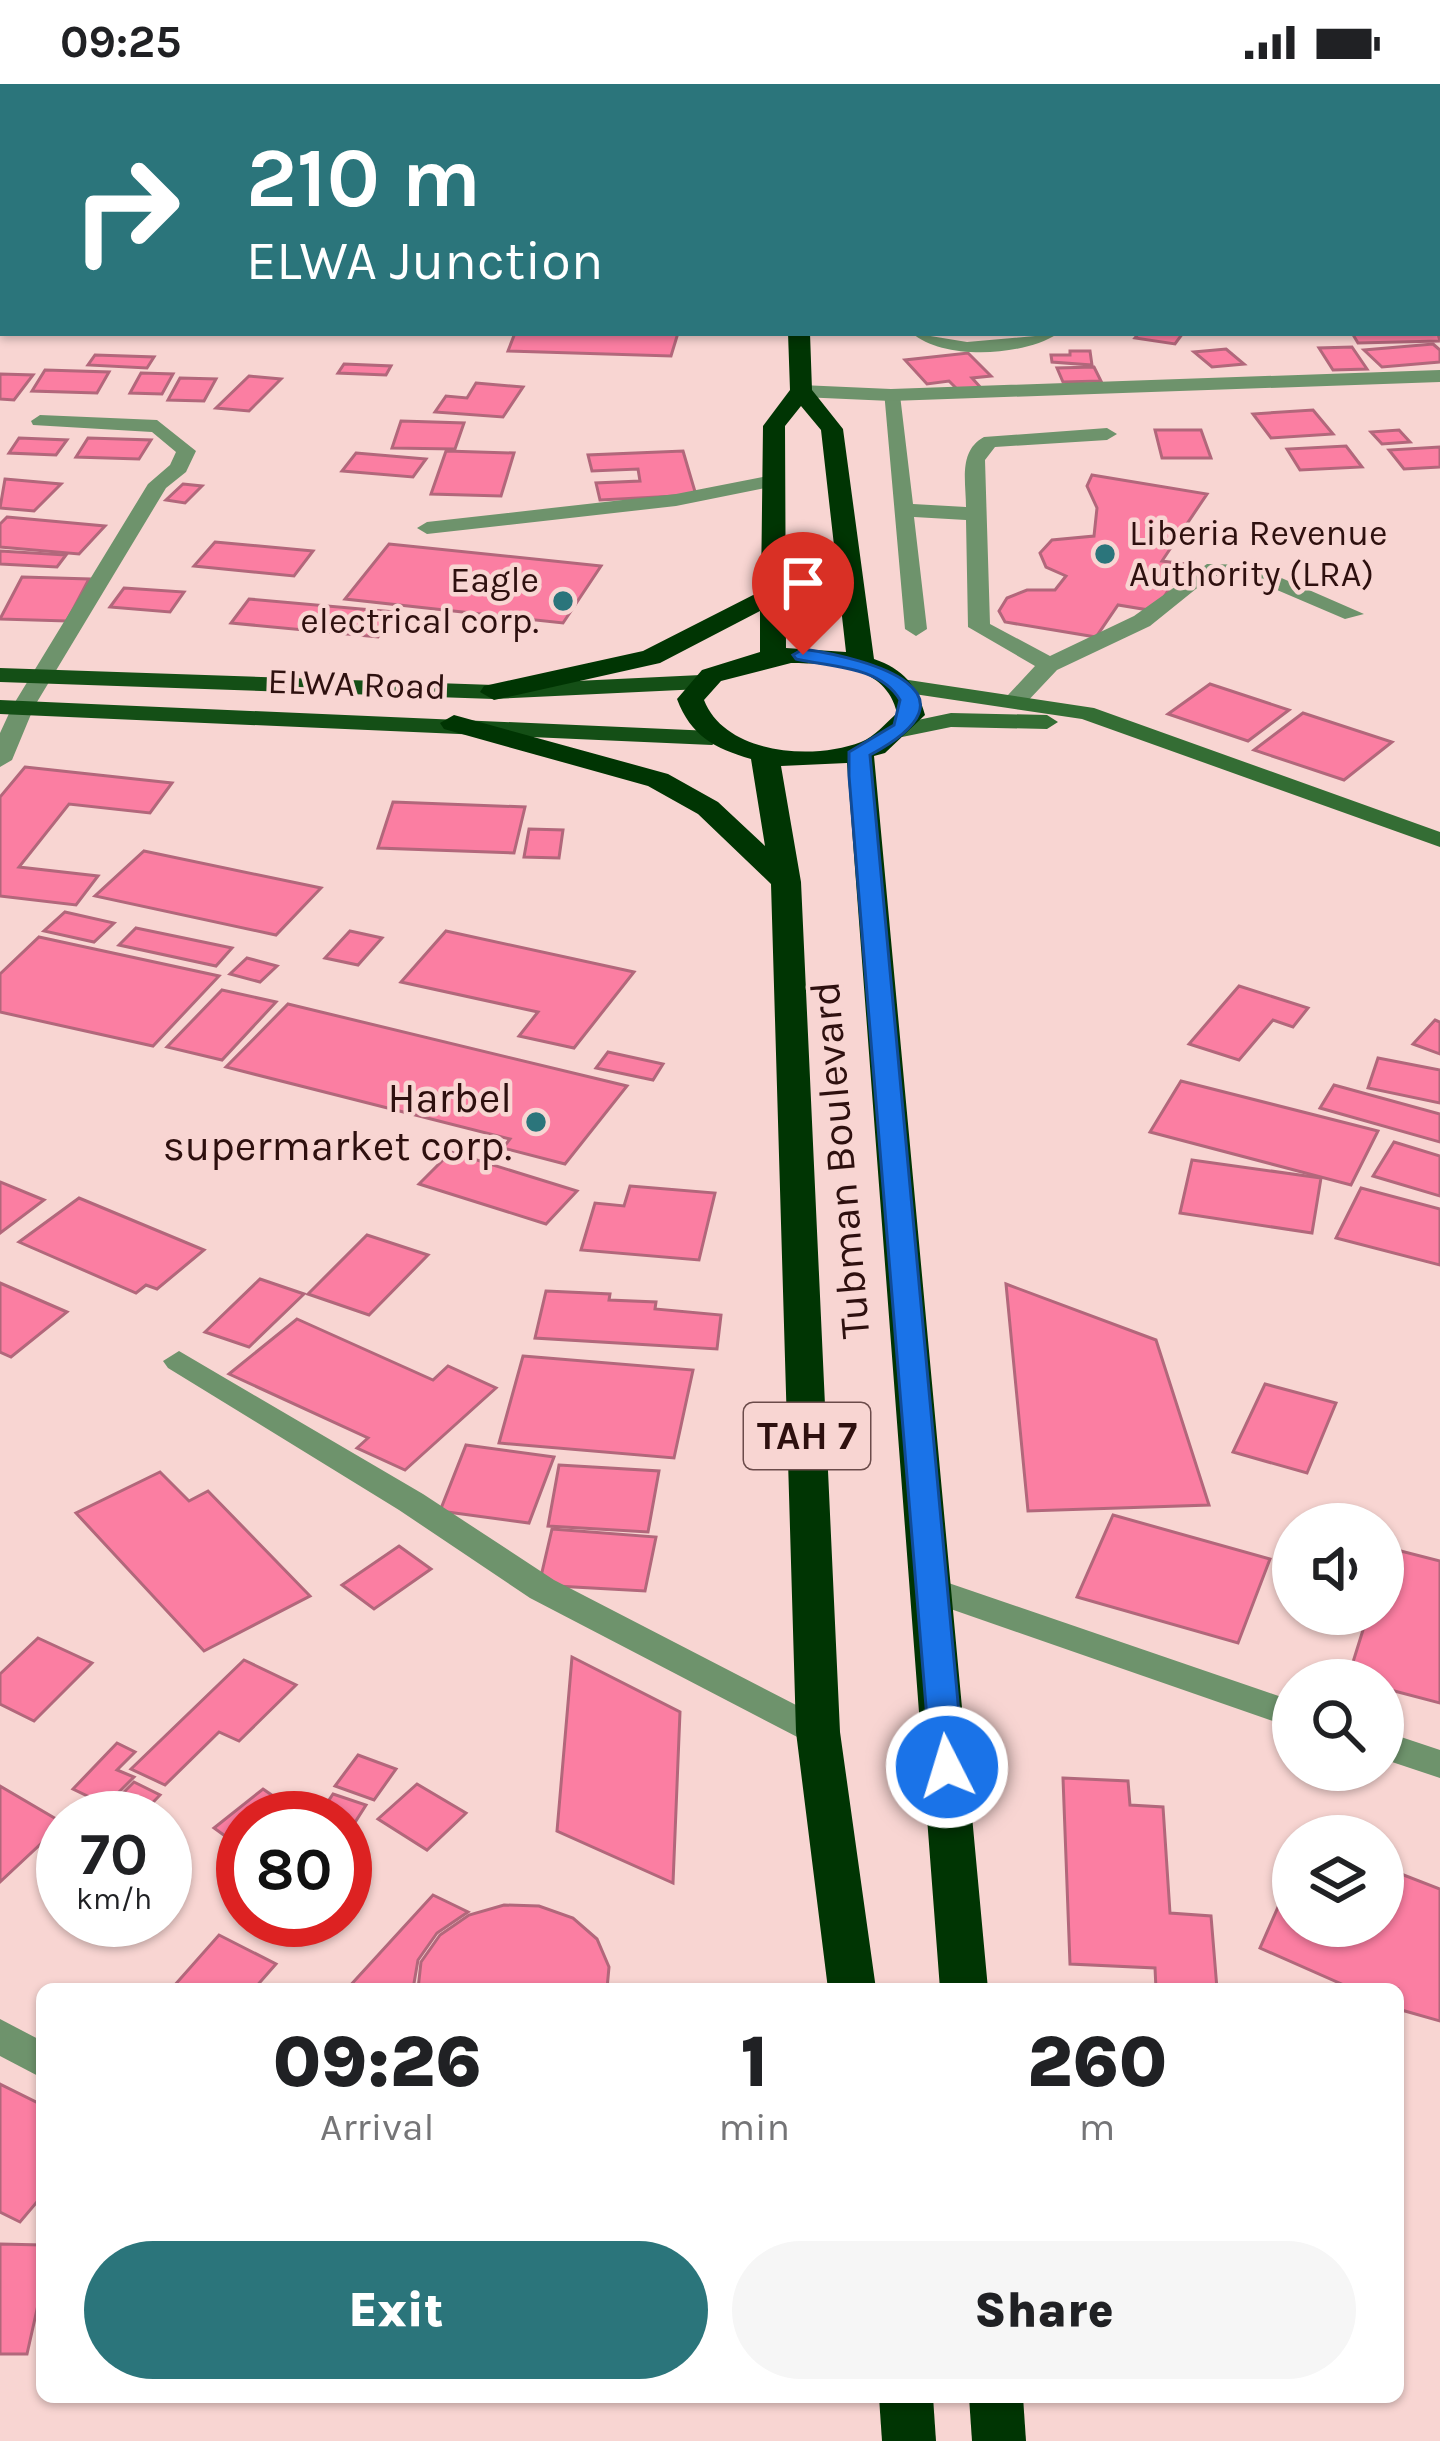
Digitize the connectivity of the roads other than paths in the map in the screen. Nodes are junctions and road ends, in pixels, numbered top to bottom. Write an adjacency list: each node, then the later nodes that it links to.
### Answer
1 (800, 336): 5 (highway)
2 (926, 336): 3 (street)
3 (1036, 336)
4 (1440, 376): 6 (street)
5 (802, 392): 6 (street); 9 (highway); 17 (highway)
6 (891, 395): 10 (street)
7 (40, 421): 20 (street)
8 (1107, 434): 11 (street)
9 (773, 481): 12 (street); 13 (highway)
10 (906, 510): 11 (street); 15 (street)
11 (974, 514): 18 (street)
12 (427, 528)
13 (772, 595): 16 (highway); 23 (highway)
14 (1353, 614): 18 (street)
15 (916, 628)
16 (772, 656): 17 (highway); 21 (highway)
17 (861, 664): 22 (highway)
18 (1049, 665): 24 (street)
19 (0, 675): 20 (main road, ELWA Road)
20 (41, 676): 23 (main road, ELWA Road); 25 (street)
21 (701, 682): 23 (main road, ELWA Road); 29 (highway)
22 (902, 686): 24 (street); 27 (highway)
23 (494, 692)
24 (1016, 700): 28 (street)
25 (12, 707): 26 (main road, ELWA Road); 32 (street)
26 (454, 723): 29 (main road, ELWA Road); 34 (highway)
27 (902, 730): 28 (street); 30 (highway)
28 (1125, 730): 33 (street)
29 (712, 738): 31 (highway)
30 (860, 752): 31 (highway); 36 (highway, Tubman Boulevard / TAH 7)
31 (765, 756): 34 (highway, Tubman Boulevard)
32 (0, 760)
33 (1440, 840)
34 (785, 882): 38 (highway, Tubman Boulevard / TAH 7)
35 (179, 1361): 38 (street)
36 (934, 1590): 37 (street); 42 (highway, Tubman Boulevard / TAH 7)
37 (1272, 1708)
38 (818, 1732): 41 (highway, Tubman Boulevard / TAH 7)
39 (1404, 1752): 40 (street)
40 (1440, 1764)
41 (851, 1983)
42 (964, 1983)
43 (0, 2036): 44 (street)
44 (36, 2057)
45 (904, 2403): 47 (highway)
46 (996, 2403): 48 (highway)
47 (909, 2441)
48 (999, 2441)

